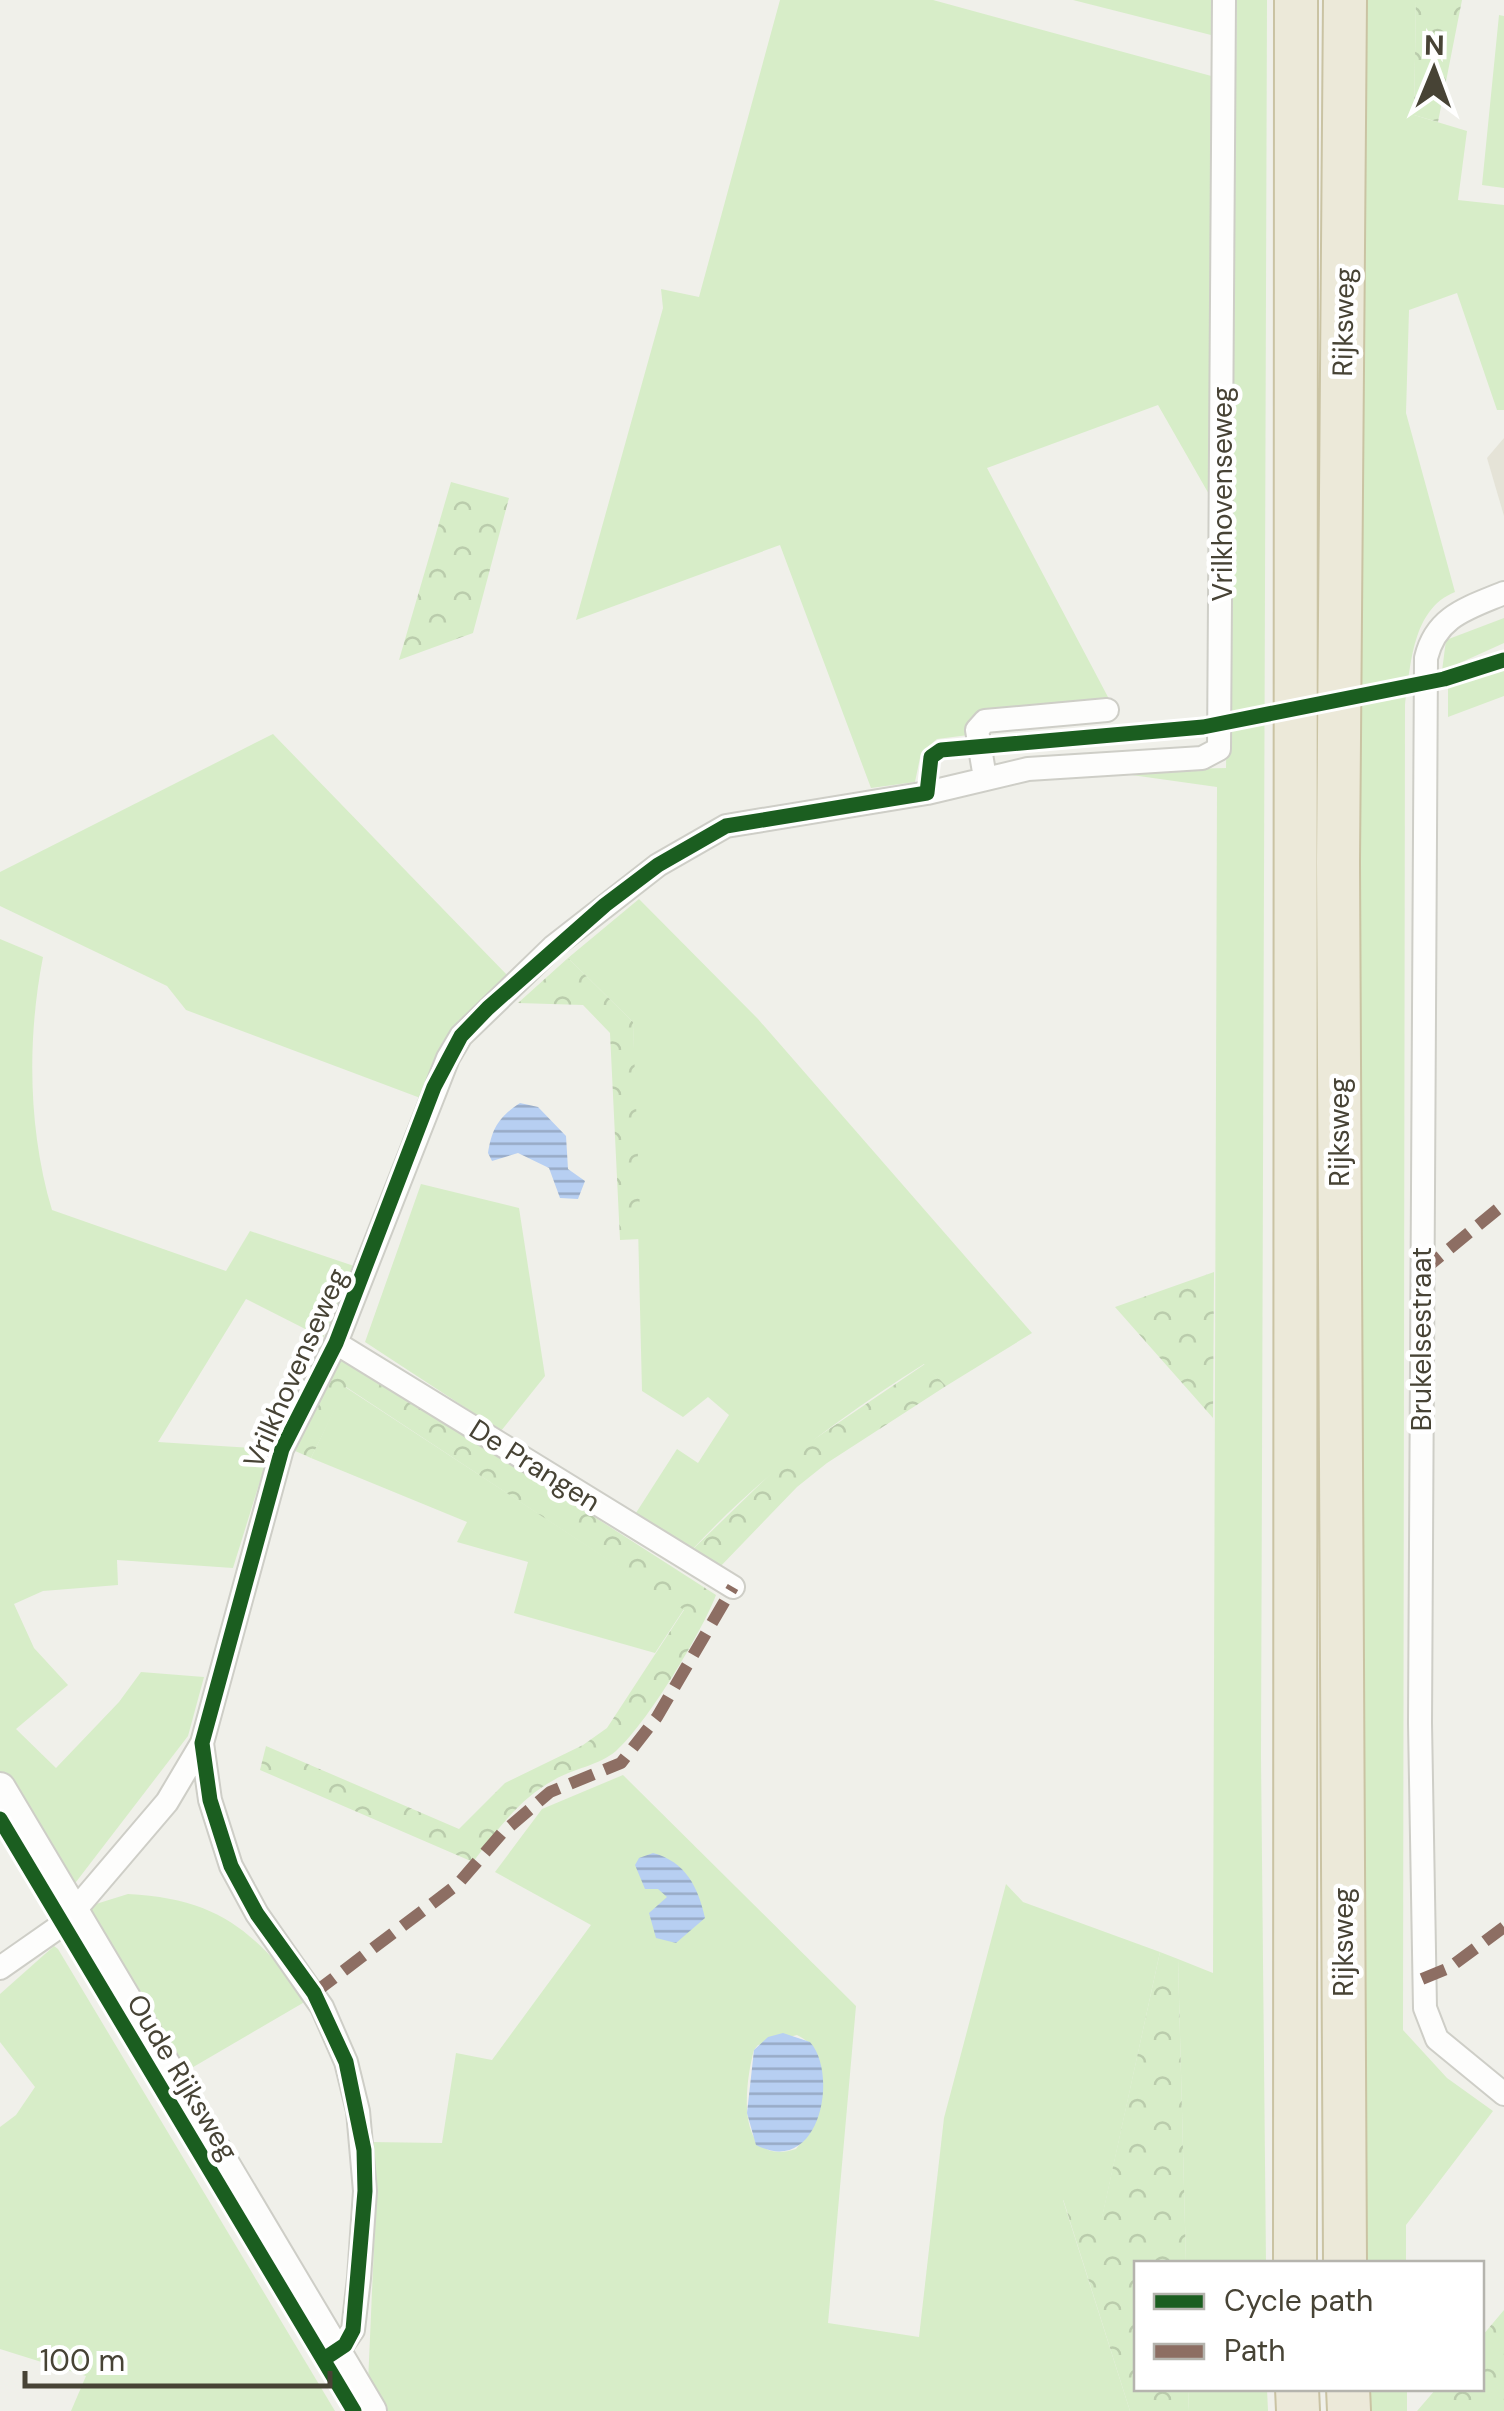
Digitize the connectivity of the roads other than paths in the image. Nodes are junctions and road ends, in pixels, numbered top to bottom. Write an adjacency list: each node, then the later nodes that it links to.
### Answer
1 (1224, 0): 6 (street, Vrilkhovenseweg)
2 (1296, 0): 14 (highway, Rijksweg)
3 (1346, 0): 15 (highway, Rijksweg)
4 (1504, 593): 13 (street, Brukelsestraat)
5 (1107, 710): 6 (street)
6 (985, 778): 7 (street, Vrilkhovenseweg)
7 (336, 1343): 8 (street, De Prangen); 9 (street, Vrilkhovenseweg)
8 (734, 1587)
9 (202, 1744): 11 (street); 16 (street, Vrilkhovenseweg)
10 (0, 1788): 11 (street, Oude Rijksweg)
11 (72, 1909): 12 (street); 16 (street, Oude Rijksweg)
12 (0, 1968)
13 (1504, 2094)
14 (1295, 2261)
15 (1345, 2261)
16 (338, 2351): 17 (street, Oude Rijksweg)
17 (371, 2411)

